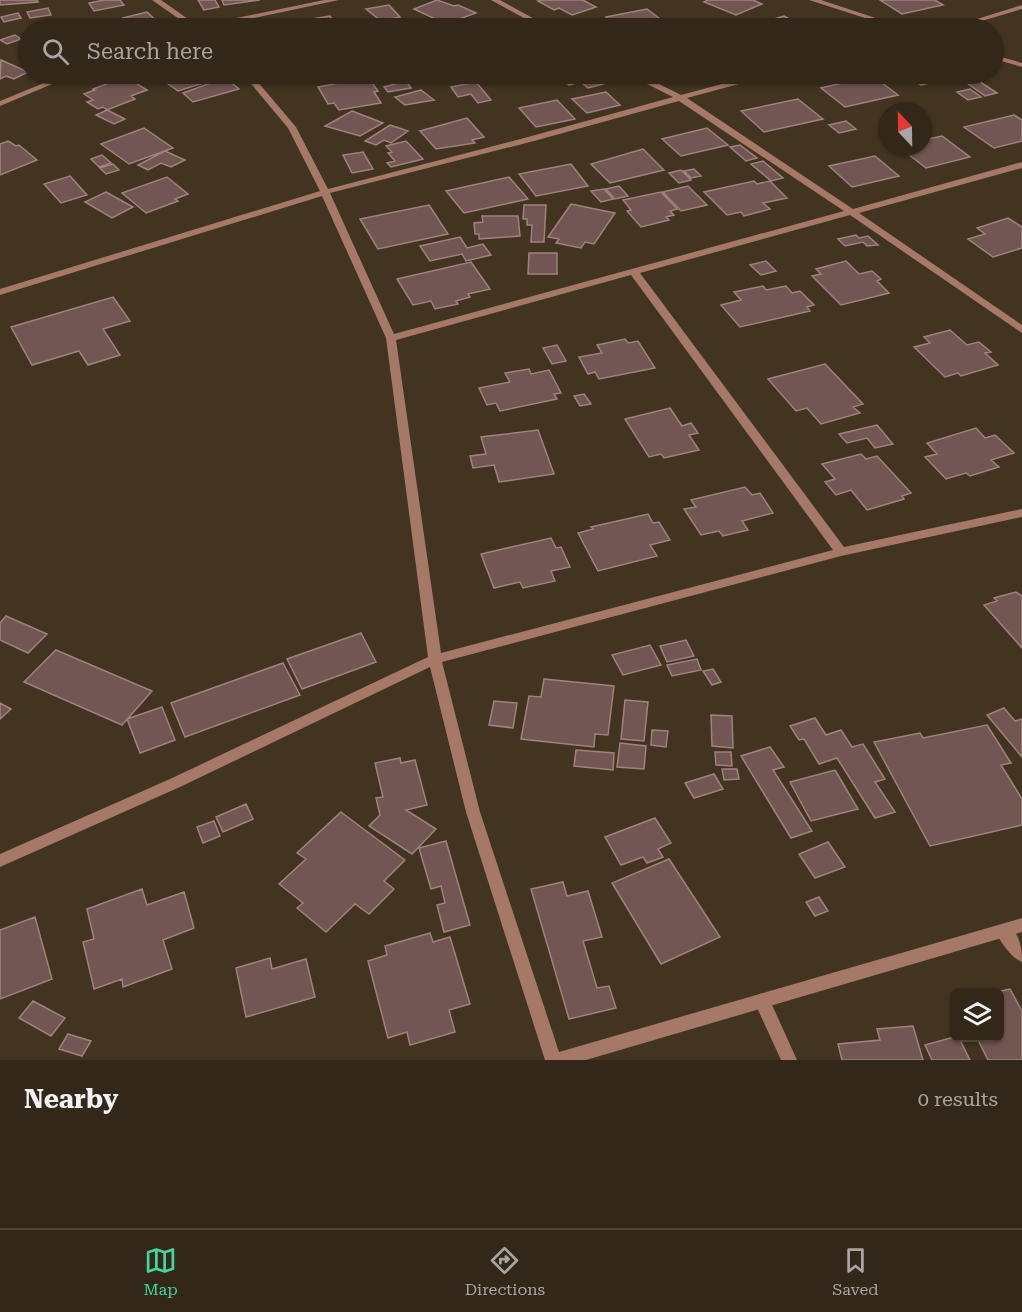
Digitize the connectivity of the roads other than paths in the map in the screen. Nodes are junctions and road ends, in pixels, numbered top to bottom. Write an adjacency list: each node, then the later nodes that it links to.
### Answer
1 (156, 0): 6 (street)
2 (335, 0): 7 (street)
3 (495, 0): 8 (street)
4 (813, 0): 9 (street)
5 (1022, 7): 10 (street)
6 (182, 18)
7 (246, 18)
8 (529, 18)
9 (870, 18)
10 (985, 18)
11 (1004, 60): 12 (street)
12 (1022, 65)
13 (48, 84): 18 (street)
14 (255, 84): 20 (street)
15 (654, 84): 17 (street)
16 (728, 84): 17 (street)
17 (679, 97): 20 (street); 21 (street)
18 (0, 104)
19 (1022, 165): 21 (street)
20 (325, 192): 23 (street); 25 (street)
21 (853, 213): 22 (street); 24 (street)
22 (634, 272): 25 (street); 27 (street)
23 (0, 292)
24 (1022, 330)
25 (391, 338): 28 (street)
26 (1022, 513): 27 (street)
27 (841, 552): 28 (street)
28 (435, 659): 29 (street); 34 (street)
29 (0, 861)
30 (1022, 925): 31 (street)
31 (1003, 931): 32 (street); 33 (street)
32 (1022, 955)
33 (762, 1001): 35 (street); 36 (street)
34 (553, 1060)
35 (560, 1060)
36 (789, 1060)

